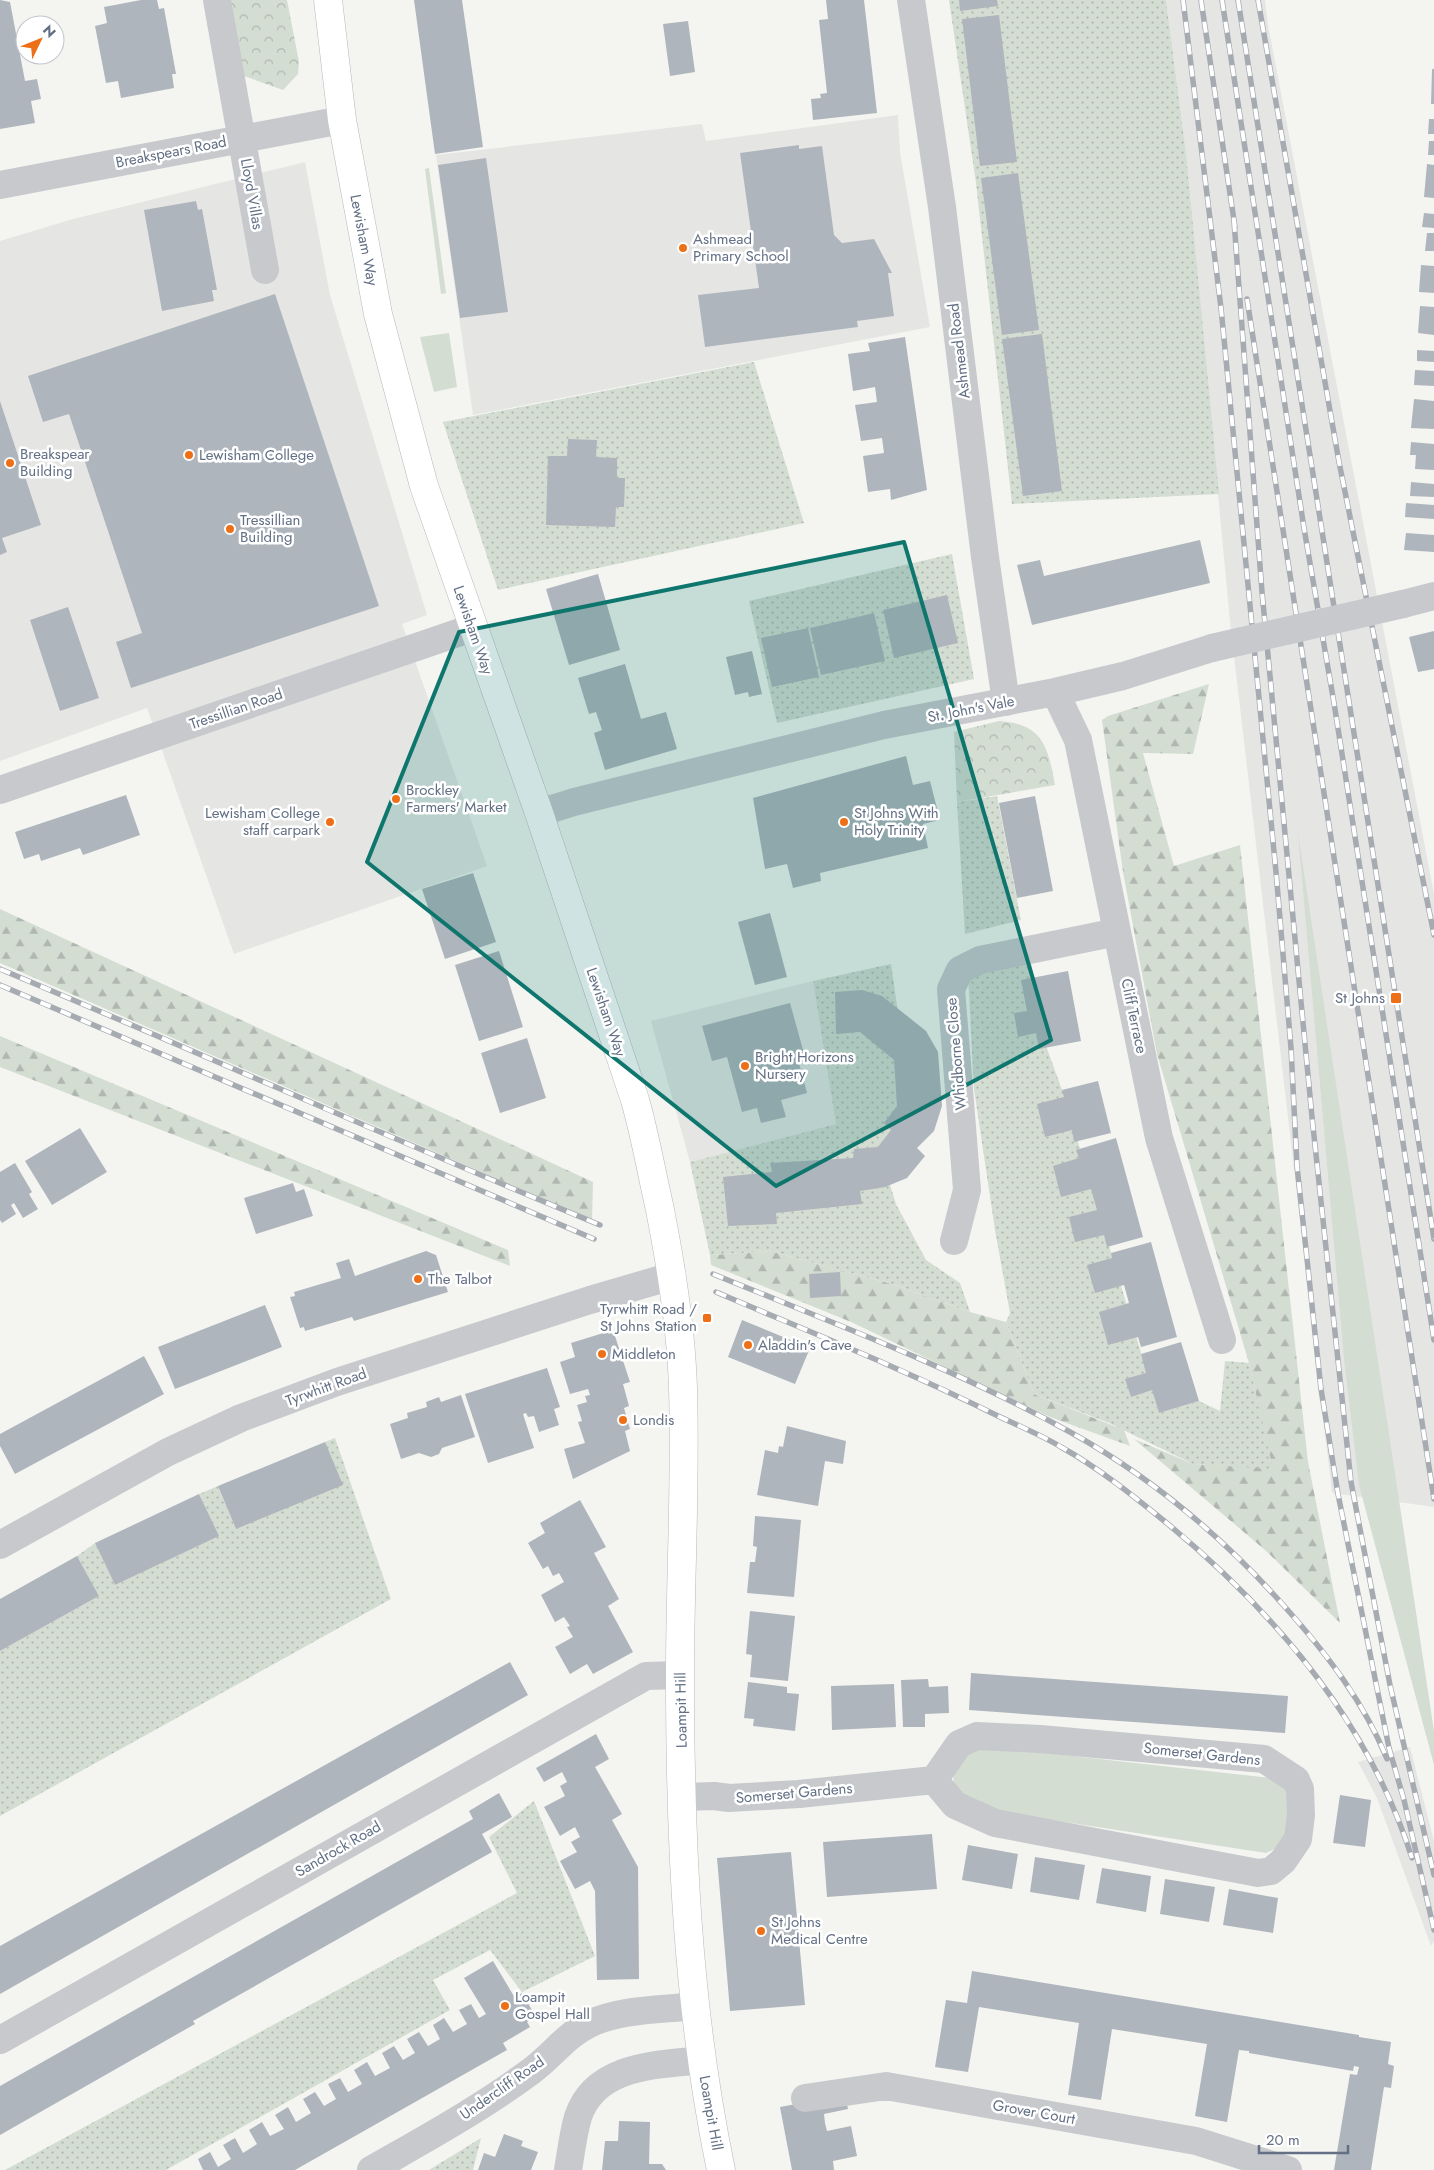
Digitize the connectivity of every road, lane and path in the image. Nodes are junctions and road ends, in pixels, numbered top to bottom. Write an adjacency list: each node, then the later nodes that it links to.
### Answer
1 (217, 0): 5 (street, Lloyd Villas)
2 (328, 0): 4 (highway, Lewisham Way)
3 (912, 0): 11 (street, Ashmead Road)
4 (342, 120): 5 (street, Breakspears Road); 9 (highway, Lewisham Way)
5 (242, 138): 6 (street, Breakspears Road); 7 (street, Lloyd Villas)
6 (0, 185)
7 (265, 270)
8 (1434, 596): 10 (street, St. John's Vale, bridge)
9 (472, 628): 12 (street, Tressillian Road); 13 (highway, Lewisham Way)
10 (1055, 692): 11 (street, St. John's Vale); 14 (street, Cliff Terrace)
11 (1006, 702): 13 (street, St. John's Vale)
12 (0, 790)
13 (539, 813): 16 (highway, Lewisham Way)
14 (1117, 932): 15 (street, Whidborne Close); 18 (street, Cliff Terrace)
15 (954, 1240)
16 (668, 1248): 17 (highway, Loampit Hill)
17 (672, 1276): 19 (street, Tyrwhitt Road); 20 (highway, Loampit Hill)
18 (1222, 1340)
19 (0, 1546)
20 (680, 1675): 22 (highway, Loampit Hill); 24 (street, Sandrock Road)
21 (934, 1780): 21 (street, Somerset Gardens); 22 (street, Somerset Gardens)
22 (683, 1797): 23 (highway, Loampit Hill)
23 (695, 2006): 25 (highway, Loampit Hill); 28 (street, Undercliff Road)
24 (0, 2040)
25 (702, 2060): 29 (street); 30 (highway, Loampit Hill)
26 (805, 2098): 27 (street, Grover Court)
27 (1260, 2166): 31 (street, Grover Court)
28 (370, 2170)
29 (568, 2170)
30 (722, 2170)
31 (1288, 2170)

